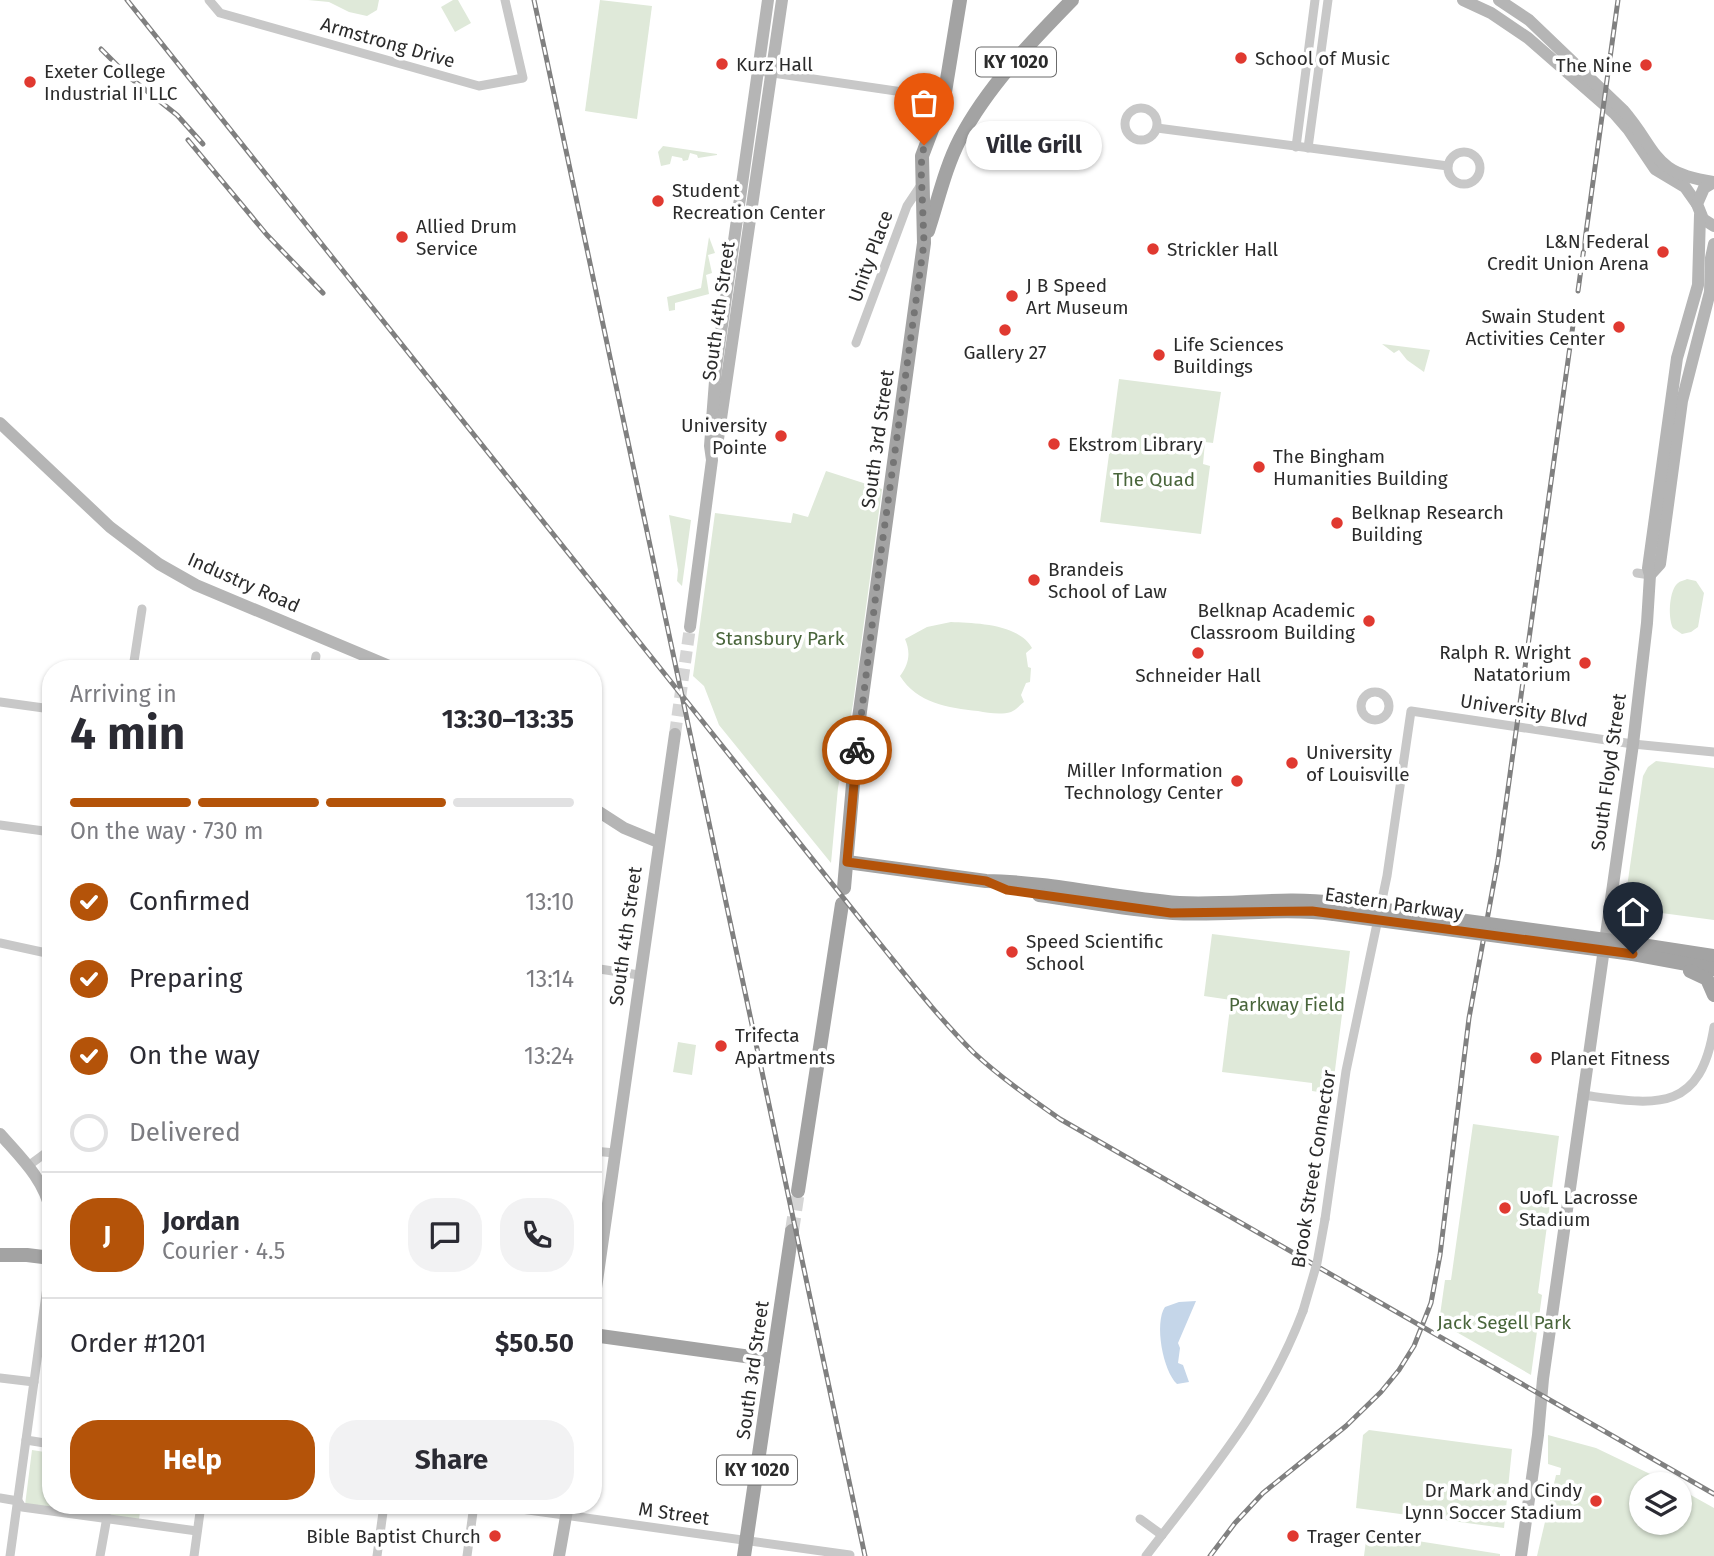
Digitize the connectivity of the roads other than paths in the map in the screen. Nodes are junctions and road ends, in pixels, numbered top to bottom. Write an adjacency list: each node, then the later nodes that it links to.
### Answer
1 (209, 0): 2 (street, Armstrong Drive)
2 (505, 0)
3 (768, 0): 11 (main road, South 4th Street)
4 (782, 0): 11 (main road, South 4th Street)
5 (960, 0): 12 (main road, South 3rd Street / KY 1020)
6 (1072, 0): 18 (main road, KY 1020)
7 (1315, 0): 14 (street)
8 (1328, 0): 14 (street)
9 (1465, 0): 17 (main road)
10 (1499, 0): 19 (main road)
11 (765, 72): 12 (street); 29 (main road, South 4th Street)
12 (944, 97): 15 (main road, South 3rd Street / KY 1020)
13 (1157, 128): 14 (street)
14 (1302, 147): 16 (street)
15 (923, 151): 18 (main road); 20 (main road, South 3rd Street / KY 1020)
16 (1448, 166)
17 (1658, 172): 21 (main road); 21 (main road)
18 (945, 173): 23 (main road, KY 1020)
19 (1714, 182): 21 (main road)
20 (921, 185): 23 (main road, South 3rd Street / KY 1020); 25 (street, Unity Place)
21 (1699, 215): 22 (main road); 27 (main road, South Floyd Street)
22 (1714, 226)
23 (924, 243): 44 (main road, South 3rd Street / KY 1020)
24 (1714, 244): 27 (main road, South Floyd Street)
25 (856, 343)
26 (0, 423): 33 (main road, Industry Road)
27 (1643, 574): 38 (main road, South Floyd Street)
28 (142, 609): 31 (street)
29 (690, 627)
30 (316, 656): 32 (street)
31 (134, 660)
32 (315, 660)
33 (375, 660)
34 (0, 702): 35 (street)
35 (42, 708)
36 (1411, 711): 38 (street, University Blvd); 47 (street, Brook Street Connector)
37 (675, 734): 43 (main road, South 4th Street)
38 (1633, 744): 39 (street, University Blvd); 48 (main road, South Floyd Street)
39 (1714, 752)
40 (602, 814): 43 (main road)
41 (0, 825): 42 (street)
42 (42, 831)
43 (658, 842): 56 (main road, South 4th Street)
44 (847, 862): 45 (main road, South 3rd Street); 50 (main road, Eastern Parkway, bridge)
45 (844, 888)
46 (842, 904): 66 (main road)
47 (1381, 909): 48 (street); 90 (street, Brook Street Connector, bridge)
48 (1603, 940): 59 (main road, South Floyd Street)
49 (0, 943): 51 (street)
50 (1634, 949): 52 (main road, Eastern Parkway); 53 (main road, Eastern Parkway)
51 (42, 952)
52 (1714, 956)
53 (1656, 958): 55 (main road, Eastern Parkway); 57 (main road)
54 (602, 969): 56 (street)
55 (1714, 969)
56 (639, 975): 62 (main road, South 4th Street)
57 (1714, 995)
58 (1714, 1027): 59 (street)
59 (1582, 1095): 102 (main road, South Floyd Street)
60 (0, 1134): 64 (main road)
61 (602, 1152): 62 (street)
62 (615, 1153): 68 (main road, South 4th Street)
63 (42, 1156): 64 (street)
64 (28, 1166): 65 (main road)
65 (41, 1184)
66 (798, 1191)
67 (792, 1231): 73 (main road, South 3rd Street)
68 (602, 1245)
69 (0, 1255): 70 (main road)
70 (42, 1257)
71 (602, 1336): 73 (main road)
72 (42, 1342): 75 (street)
73 (773, 1360): 91 (main road, South 3rd Street / KY 1020)
74 (0, 1378): 75 (street)
75 (34, 1382): 76 (street)
76 (26, 1440): 77 (street); 79 (street)
77 (42, 1443)
78 (0, 1498): 79 (street)
79 (18, 1501): 80 (street); 94 (street)
80 (42, 1509)
81 (82, 1514): 87 (street)
82 (200, 1514): 89 (street)
83 (383, 1514): 97 (street)
84 (473, 1514): 98 (street)
85 (566, 1514): 99 (main road)
86 (591, 1514): 91 (street, M Street)
87 (107, 1517): 89 (street); 95 (street)
88 (1140, 1519): 90 (street)
89 (197, 1531): 96 (street)
90 (1162, 1535): 101 (street, Brook Street Connector)
91 (747, 1540): 92 (street, M Street); 100 (main road, South 3rd Street / KY 1020)
92 (829, 1554): 93 (street, M Street)
93 (850, 1555)
94 (10, 1556)
95 (100, 1556)
96 (194, 1556)
97 (377, 1556)
98 (467, 1556)
99 (559, 1556)
100 (744, 1556)
101 (1146, 1556)
102 (1521, 1556)

